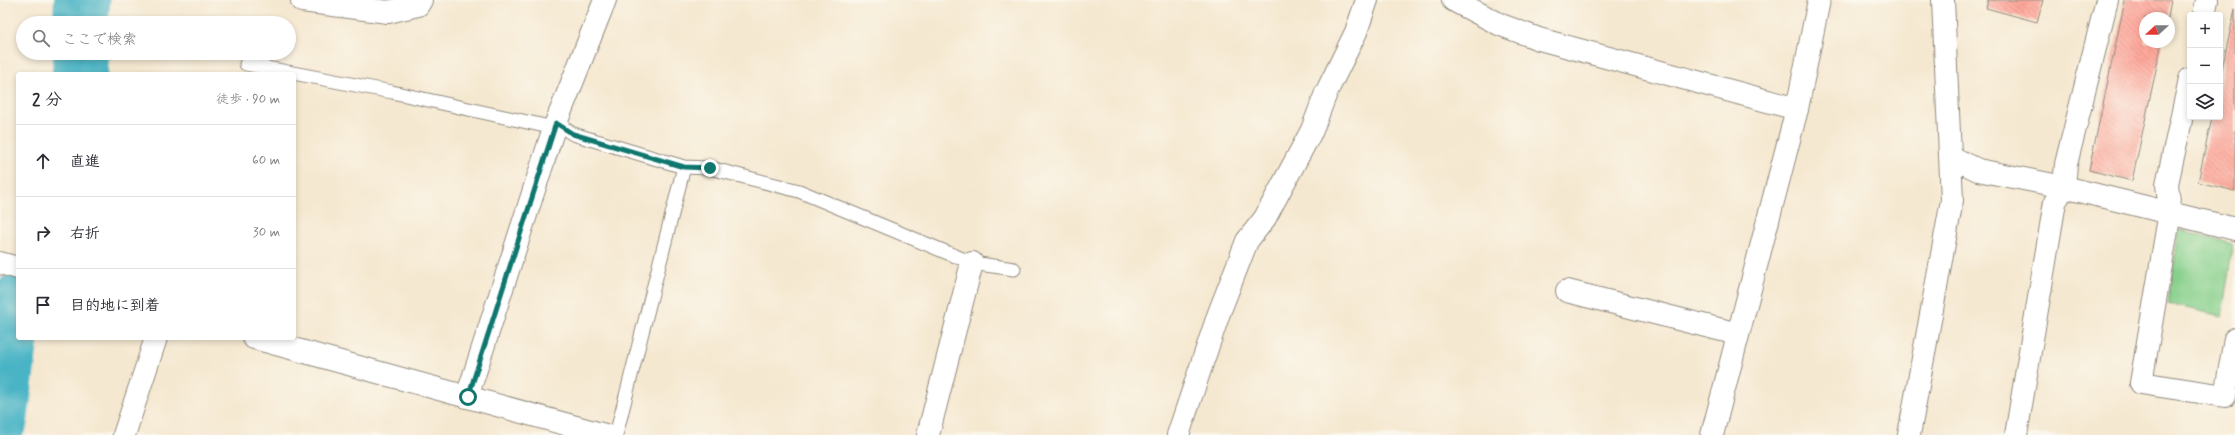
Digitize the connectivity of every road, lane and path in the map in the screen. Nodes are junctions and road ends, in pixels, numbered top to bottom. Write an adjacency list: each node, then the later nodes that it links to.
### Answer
1 (421, 0): 9 (street)
2 (605, 0): 16 (street)
3 (1367, 0): 36 (street)
4 (1453, 0): 15 (street)
5 (1819, 0): 15 (street)
6 (1943, 0): 17 (street)
7 (2107, 0): 19 (street)
8 (2207, 0): 10 (street)
9 (302, 1)
10 (2205, 12)
11 (246, 64): 12 (lane)
12 (288, 72)
13 (296, 74): 16 (lane)
14 (2189, 84): 20 (street)
15 (1796, 109): 27 (street)
16 (555, 126): 18 (lane); 31 (street)
17 (1951, 157): 19 (street); 38 (street)
18 (684, 167): 23 (lane); 34 (lane)
19 (2064, 186): 20 (street); 39 (street)
20 (2170, 212): 21 (street); 28 (street)
21 (2235, 229)
22 (0, 263): 24 (street)
23 (972, 263): 25 (lane); 35 (street)
24 (16, 267)
25 (1014, 269)
26 (1566, 291): 27 (street)
27 (1738, 334): 37 (street)
28 (2235, 339)
29 (155, 340): 33 (street)
30 (261, 340): 31 (street)
31 (468, 397): 32 (street)
32 (596, 434)
33 (124, 435)
34 (616, 435)
35 (928, 435)
36 (1178, 435)
37 (1712, 435)
38 (1909, 435)
39 (2016, 435)

